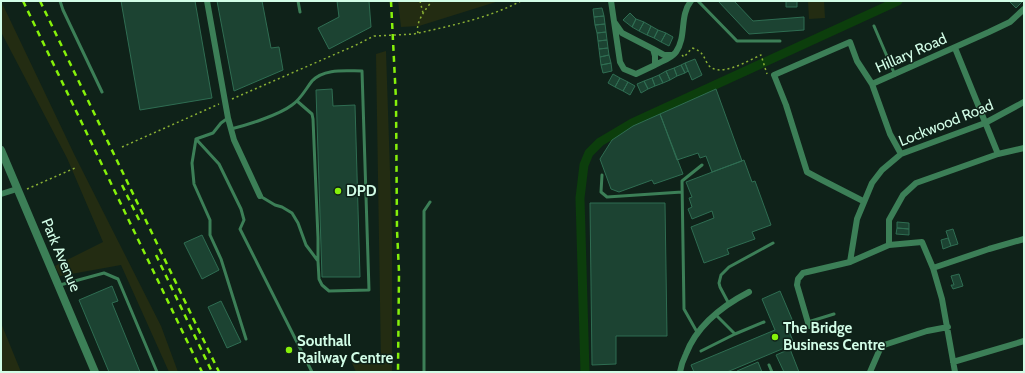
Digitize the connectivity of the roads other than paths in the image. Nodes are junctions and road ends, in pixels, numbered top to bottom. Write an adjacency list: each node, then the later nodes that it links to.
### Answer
1 (60, 1): 18 (lane)
2 (207, 1): 21 (street)
3 (298, 1): 8 (lane)
4 (611, 1): 9 (street)
5 (691, 1): 14 (street)
6 (698, 1): 11 (lane)
7 (1024, 8): 12 (street, Hillary Road)
8 (300, 12)
9 (615, 23): 13 (street); 15 (street)
10 (874, 26): 16 (lane)
11 (780, 41)
12 (955, 48): 16 (street, Hillary Road); 22 (street)
13 (653, 49): 14 (street); 15 (street)
14 (676, 54): 15 (street)
15 (655, 65)
16 (895, 75): 17 (street, Hillary Road)
17 (872, 84): 27 (street, Hillary Road); 35 (street)
18 (102, 92)
19 (297, 101): 23 (lane); 40 (lane); 40 (lane)
20 (1024, 102): 22 (street, Lockwood Road)
21 (228, 118): 23 (street); 24 (lane)
22 (986, 123): 27 (street, Lockwood Road); 28 (street)
23 (231, 129): 34 (street)
24 (196, 139): 53 (lane); 60 (lane)
25 (1024, 148): 28 (street)
26 (1, 150): 31 (street, Park Avenue)
27 (901, 154): 35 (street, Lockwood Road)
28 (998, 154): 39 (street)
29 (702, 165): 32 (lane)
30 (602, 175): 32 (lane)
31 (17, 189): 33 (street); 43 (street, Park Avenue)
32 (682, 192): 51 (lane)
33 (1, 194)
34 (260, 196): 40 (lane)
35 (864, 201): 41 (street, Lockwood Road)
36 (430, 202): 61 (lane)
37 (1024, 239): 42 (street)
38 (773, 243): 45 (lane)
39 (889, 245): 41 (street); 42 (street)
40 (318, 261)
41 (850, 262): 49 (street)
42 (933, 268): 50 (street)
43 (58, 285): 58 (street, Park Avenue); 59 (lane)
44 (749, 292): 45 (street)
45 (729, 304): 46 (street)
46 (716, 314): 51 (street); 52 (lane)
47 (834, 314): 49 (lane)
48 (764, 322): 52 (lane)
49 (808, 324)
50 (948, 327): 56 (street); 64 (street)
51 (697, 332): 62 (street)
52 (735, 334): 55 (lane)
53 (246, 339)
54 (1024, 341): 56 (street)
55 (701, 351)
56 (953, 362): 65 (street)
57 (769, 365): 63 (lane)
58 (95, 372)
59 (157, 372)
60 (312, 372)
61 (424, 372)
62 (680, 372)
63 (772, 372)
64 (870, 372)
65 (955, 372)

